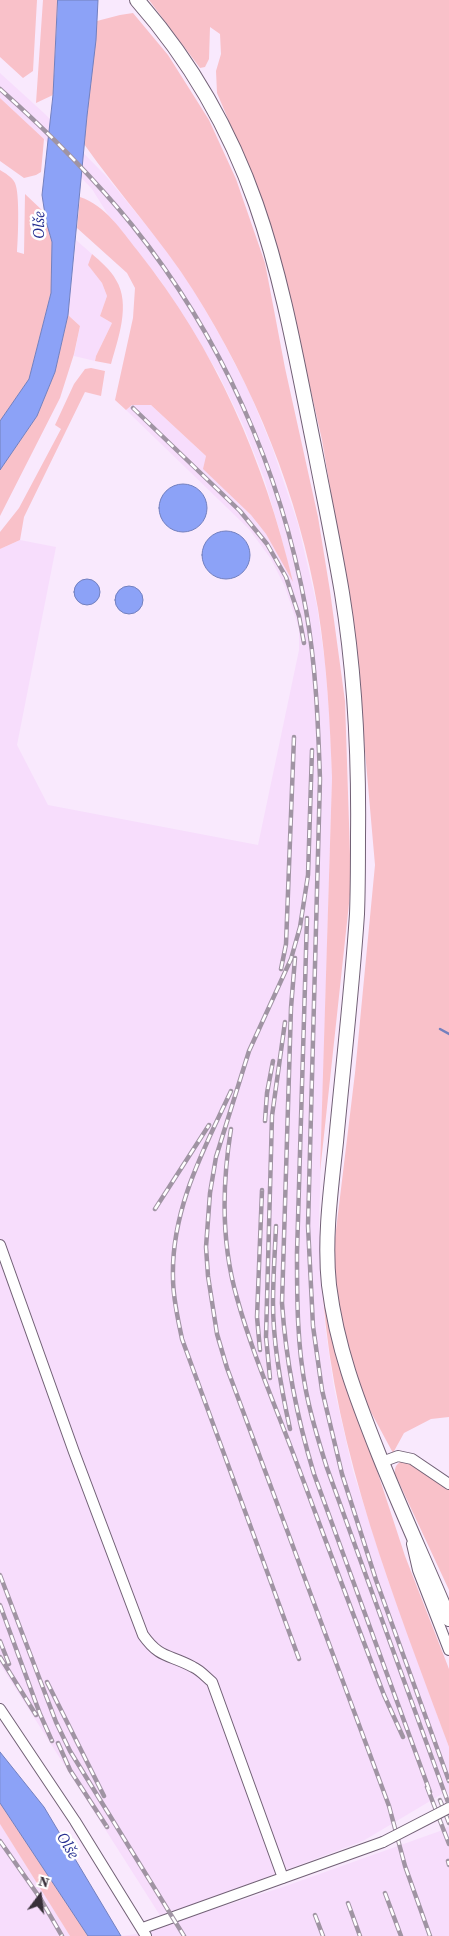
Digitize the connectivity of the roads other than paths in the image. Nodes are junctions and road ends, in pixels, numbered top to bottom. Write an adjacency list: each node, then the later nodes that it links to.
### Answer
1 (137, 0): 3 (main road)
2 (0, 1245): 12 (street)
3 (382, 1462): 4 (street); 5 (main road)
4 (449, 1484)
5 (408, 1526): 6 (main road); 9 (street)
6 (432, 1578): 7 (street); 8 (main road)
7 (449, 1603)
8 (449, 1619)
9 (449, 1650)
10 (0, 1709): 13 (street)
11 (449, 1808): 12 (street, bridge)
12 (283, 1878): 13 (street)
13 (145, 1932)

